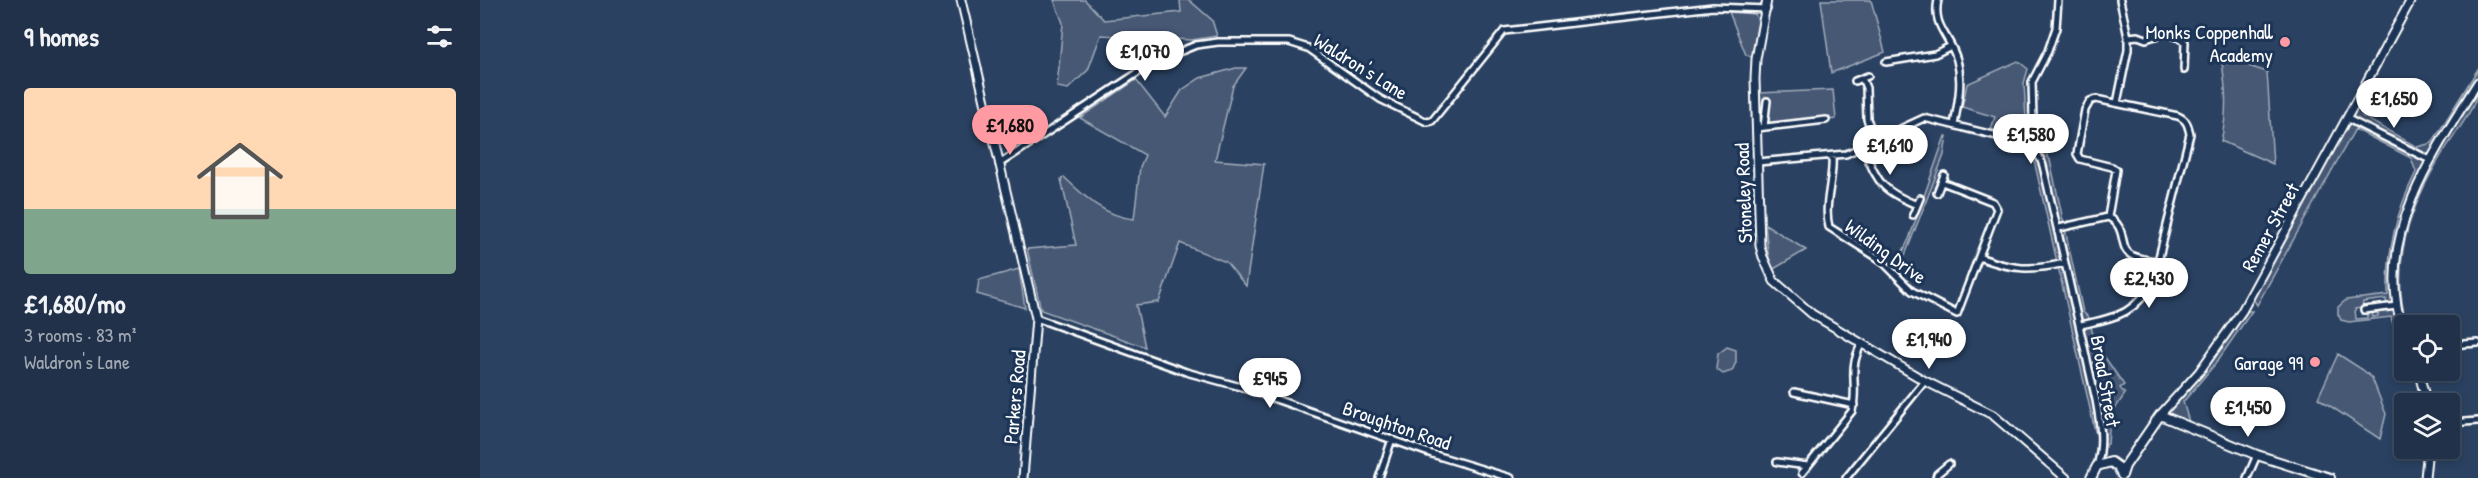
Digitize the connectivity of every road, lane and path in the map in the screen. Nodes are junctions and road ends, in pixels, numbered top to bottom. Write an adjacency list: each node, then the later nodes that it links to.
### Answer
1 (961, 0): 28 (street, Parkers Road)
2 (1767, 0): 7 (street, Stoneley Road)
3 (1938, 0): 9 (street)
4 (2058, 0): 23 (street)
5 (2120, 0): 8 (street)
6 (2411, 0): 18 (street, Remer Street)
7 (1767, 9): 21 (street, Stoneley Road); 28 (street, Waldron's Lane)
8 (2128, 38): 13 (street); 17 (street)
9 (1951, 46): 12 (street); 20 (street)
10 (1891, 53): 12 (street)
11 (1886, 62): 12 (street)
12 (1894, 62)
13 (2184, 70)
14 (1855, 81): 22 (street)
15 (2478, 82): 26 (street)
16 (1767, 101): 21 (street)
17 (2117, 103): 35 (street); 38 (street)
18 (2348, 119): 26 (street); 51 (street, Remer Street)
19 (1826, 120): 21 (street)
20 (1953, 125): 22 (street); 23 (street)
21 (1761, 128): 27 (street, Stoneley Road)
22 (1876, 141): 24 (street)
23 (2026, 143): 36 (street, Broad Street)
24 (1863, 148): 25 (street); 33 (street)
25 (1832, 157): 27 (street); 37 (street, Wilding Drive)
26 (2430, 160): 40 (street)
27 (1758, 162): 47 (street, Stoneley Road)
28 (999, 164): 43 (street, Parkers Road)
29 (1944, 175): 30 (street)
30 (1942, 182): 31 (street); 37 (street)
31 (1937, 193)
32 (1920, 198): 33 (street)
33 (1917, 205): 34 (street)
34 (1913, 215)
35 (2108, 218): 36 (street); 38 (street)
36 (2059, 228): 39 (street, Broad Street)
37 (1979, 257): 39 (street)
38 (2157, 261): 44 (street)
39 (2065, 262): 44 (street, Broad Street)
40 (2397, 306): 41 (street); 42 (street)
41 (2364, 310)
42 (2399, 315)
43 (1036, 318): 54 (street, Broughton Road); 66 (street, Parkers Road)
44 (2081, 325): 55 (street, Broad Street)
45 (2478, 342): 46 (street)
46 (2460, 344)
47 (1861, 345): 48 (street, Stoneley Road); 50 (street)
48 (1924, 381): 69 (street); 71 (street, Stoneley Road)
49 (1794, 392): 50 (street)
50 (1854, 405): 62 (street)
51 (2160, 415): 56 (main road, Remer Street); 57 (main road)
52 (2478, 421): 53 (street)
53 (2460, 422)
54 (1392, 440): 67 (street); 68 (street, Broughton Road)
55 (2102, 447): 60 (street, Broad Street); 63 (street, Broad Street)
56 (2134, 454): 60 (main road); 65 (main road, Remer Street)
57 (2257, 455): 73 (street); 74 (main road)
58 (2427, 459): 75 (street)
59 (1778, 462): 62 (street)
60 (2112, 462): 63 (main road); 65 (main road)
61 (1949, 464): 70 (street)
62 (1808, 466): 64 (street)
63 (2097, 466): 72 (main road)
64 (1802, 473)
65 (2122, 476)
66 (1023, 478)
67 (1379, 478)
68 (1511, 478)
69 (1846, 478)
70 (1936, 478)
71 (2066, 478)
72 (2091, 478)
73 (2247, 478)
74 (2330, 478)
75 (2425, 478)

